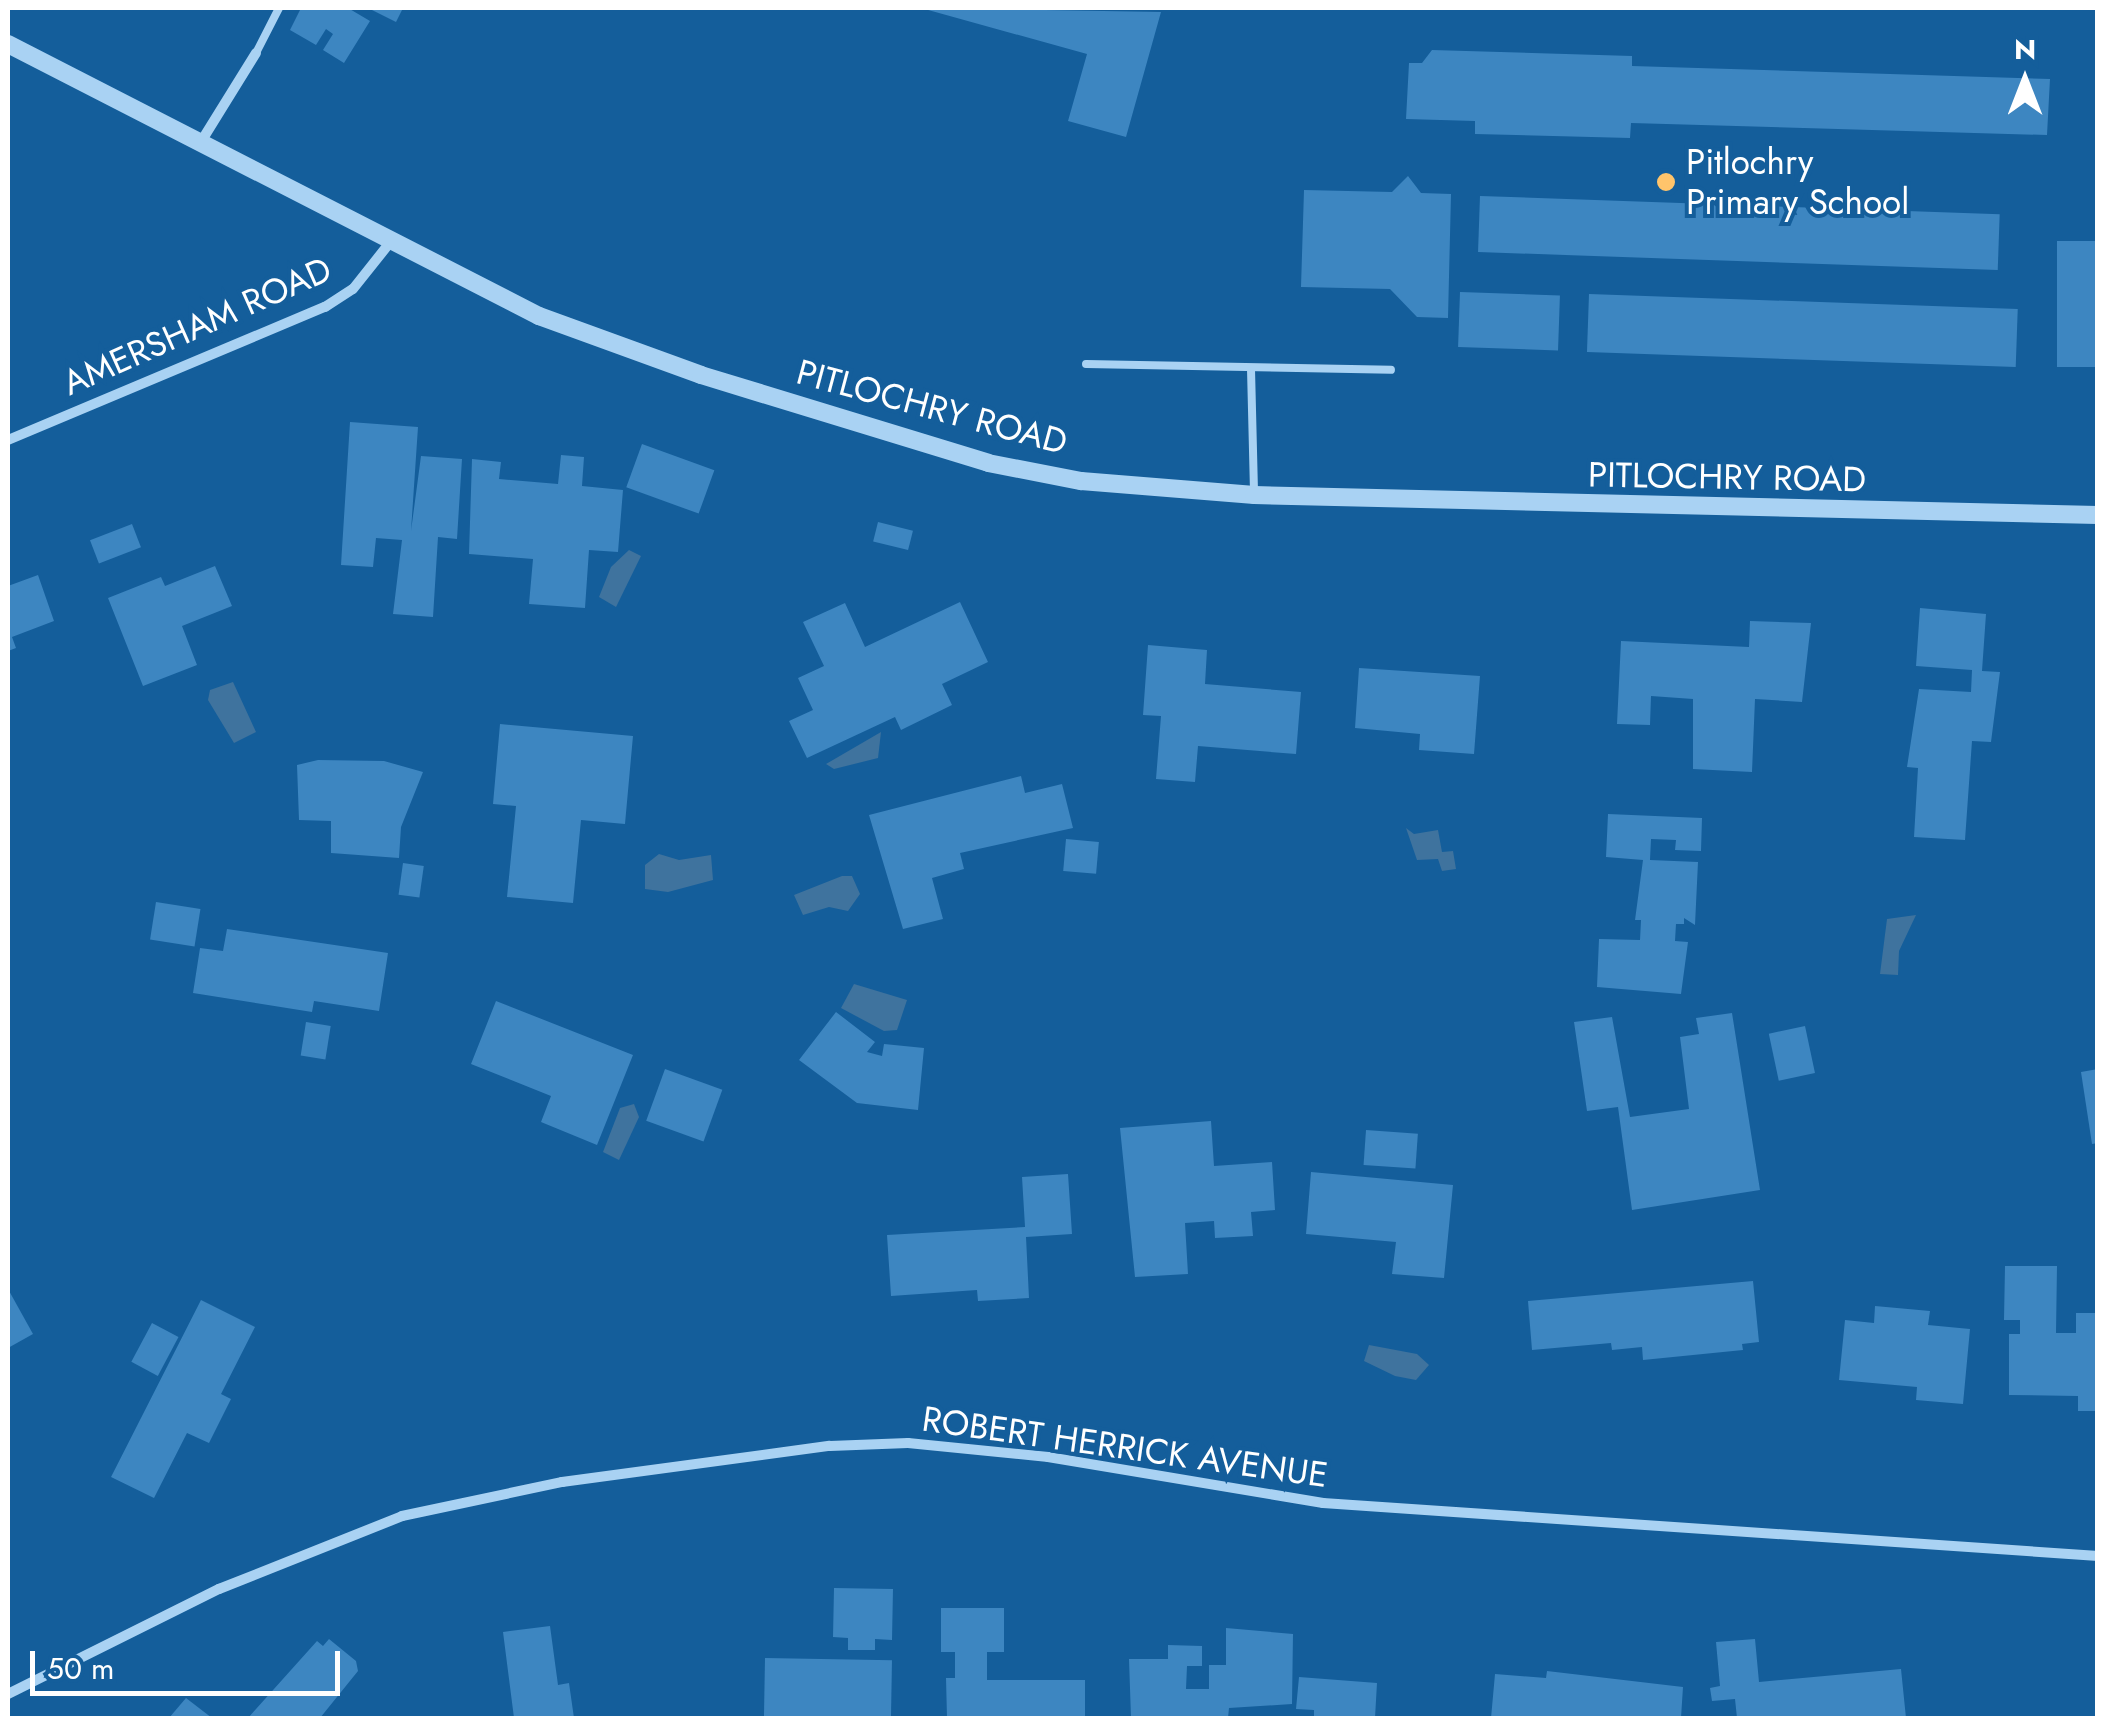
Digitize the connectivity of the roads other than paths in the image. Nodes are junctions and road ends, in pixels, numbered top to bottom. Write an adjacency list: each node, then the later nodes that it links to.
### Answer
1 (279, 8): 3 (lane)
2 (8, 44): 4 (street, PITLOCHRY ROAD)
3 (256, 53): 4 (street)
4 (198, 146): 5 (street, PITLOCHRY ROAD)
5 (392, 240): 9 (street, AMERSHAM ROAD); 10 (street, PITLOCHRY ROAD)
6 (1086, 364): 7 (lane)
7 (1251, 369): 8 (lane); 10 (lane)
8 (1391, 370)
9 (8, 440)
10 (1254, 495): 11 (street, PITLOCHRY ROAD)
11 (2098, 516)
12 (2098, 1556): 13 (street, ROBERT HERRICK AVENUE)
13 (8, 1694)

